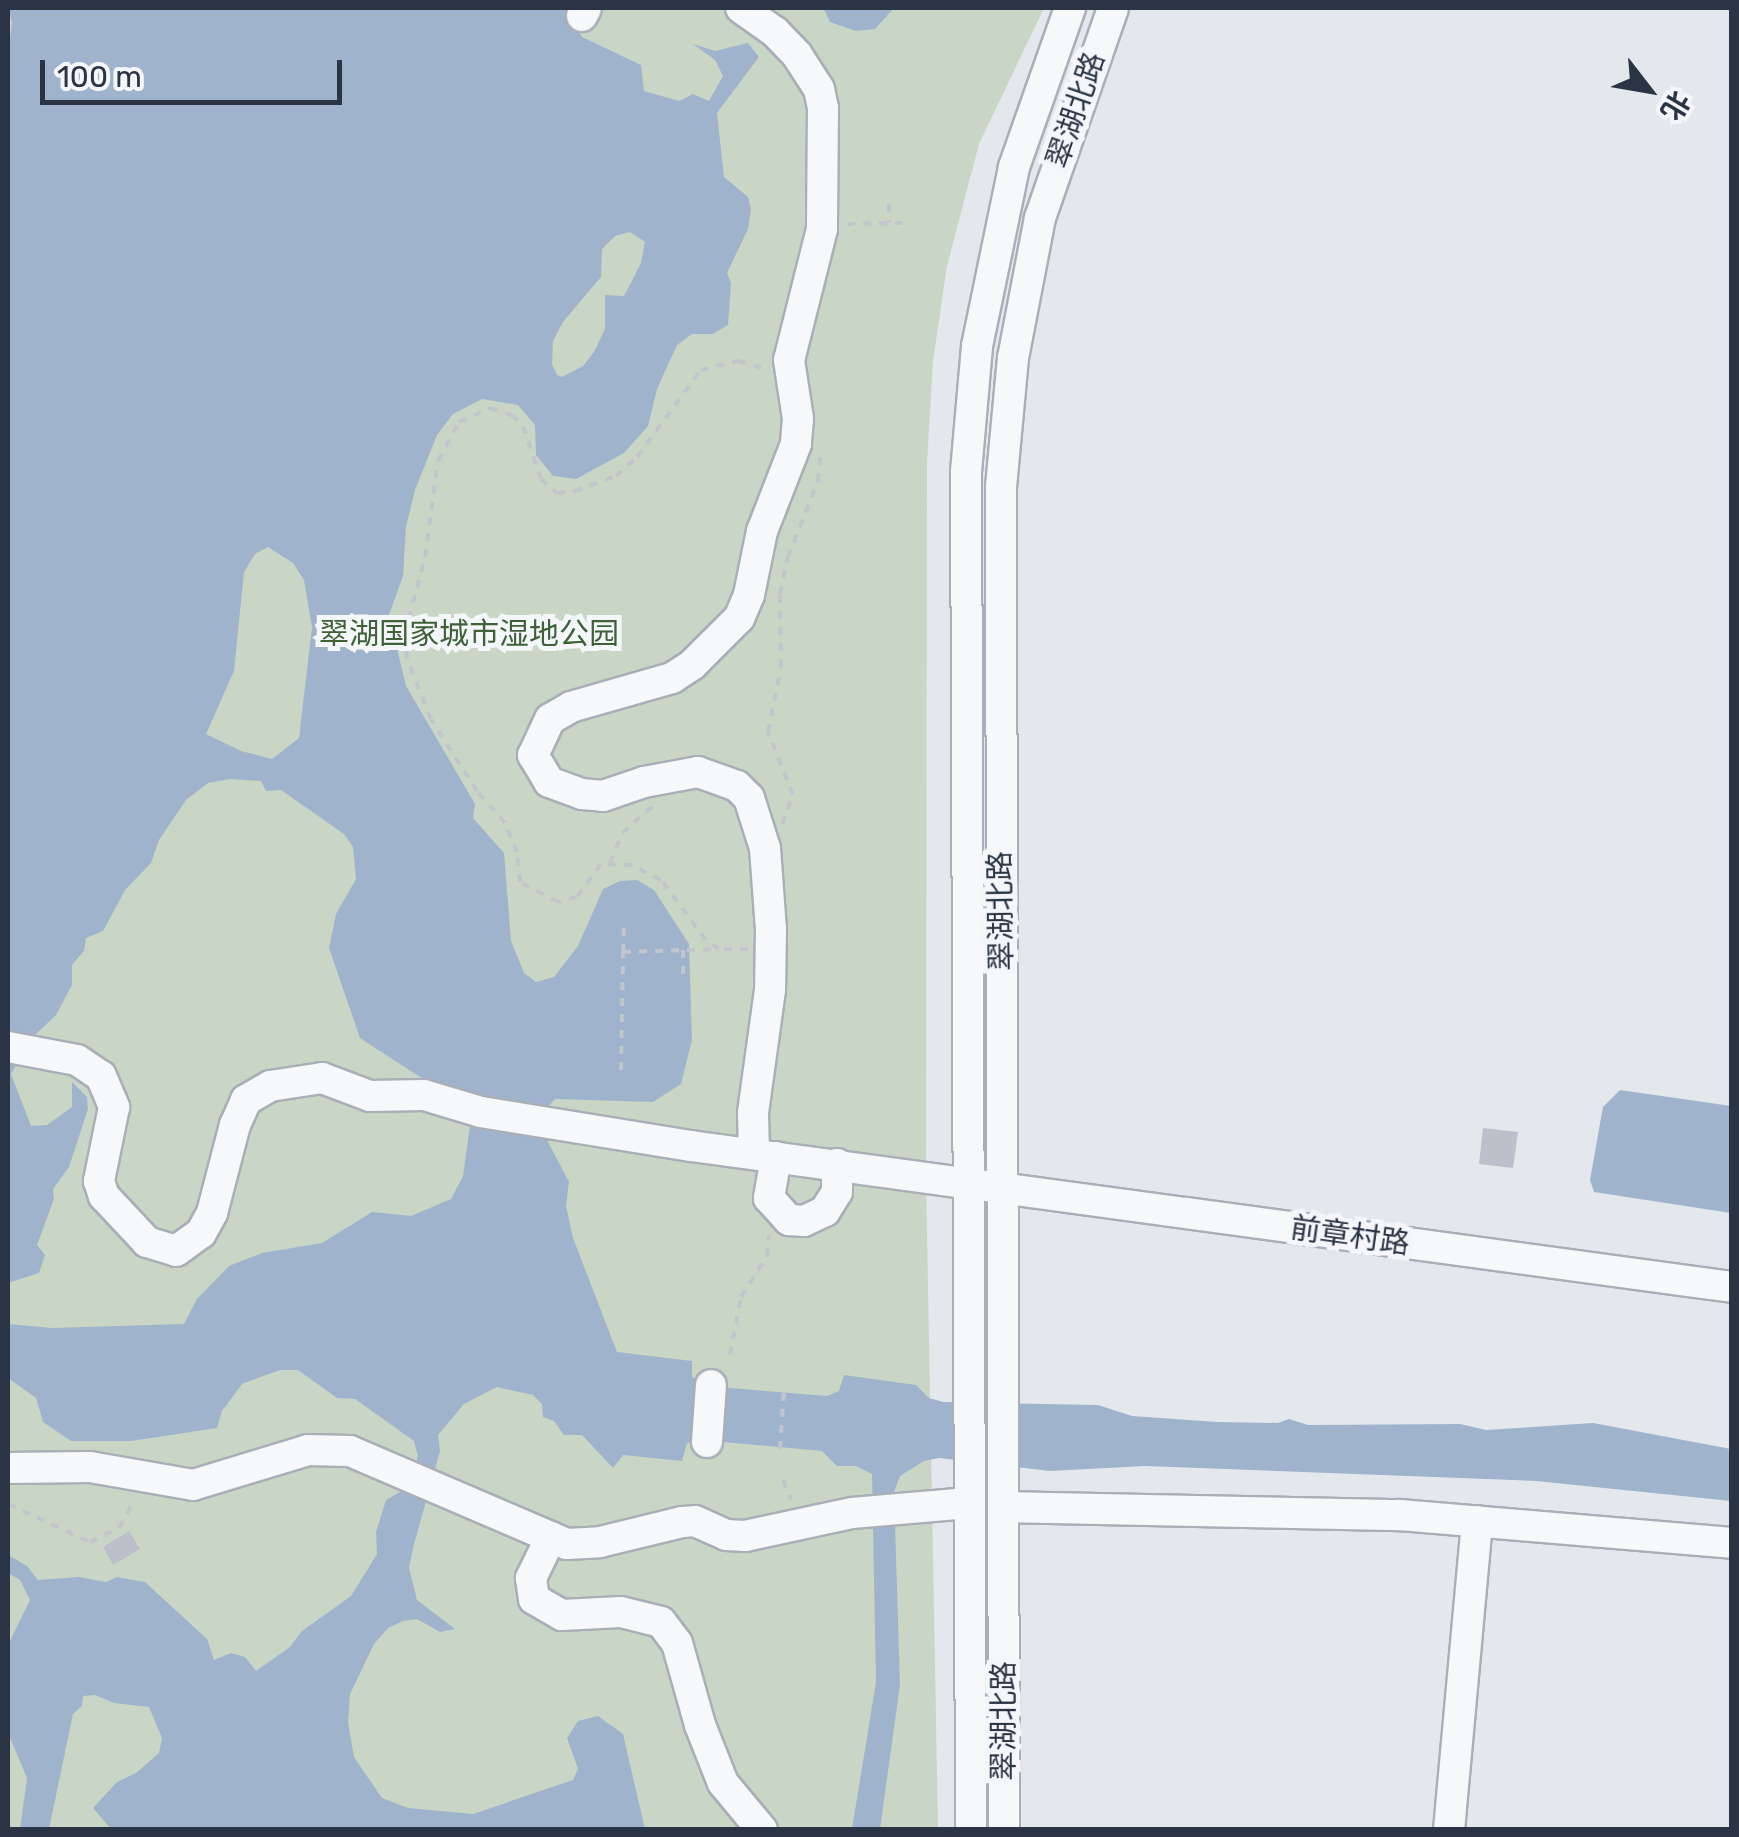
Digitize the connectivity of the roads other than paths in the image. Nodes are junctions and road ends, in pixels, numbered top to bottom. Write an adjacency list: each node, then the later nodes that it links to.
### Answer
1 (741, 8): 5 (street)
2 (1070, 8): 7 (street, 翠湖北路)
3 (1112, 8): 8 (street, 翠湖北路)
4 (22, 1050): 5 (street, 前章村路)
5 (765, 1155): 6 (street, 前章村路); 6 (street)
6 (837, 1164): 7 (street, 前章村路)
7 (968, 1184): 8 (street, 前章村路); 13 (street, 翠湖北路)
8 (1004, 1189): 9 (street, 前章村路); 14 (street, 翠湖北路)
9 (1732, 1287)
10 (712, 1385): 11 (street)
11 (707, 1442)
12 (8, 1468): 16 (street)
13 (968, 1503): 16 (street); 19 (street, 翠湖北路)
14 (1004, 1507): 15 (street); 20 (street, 翠湖北路)
15 (1477, 1521): 17 (street); 21 (street)
16 (551, 1537): 18 (street)
17 (1732, 1543)
18 (762, 1830)
19 (971, 1830)
20 (1004, 1830)
21 (1450, 1830)

